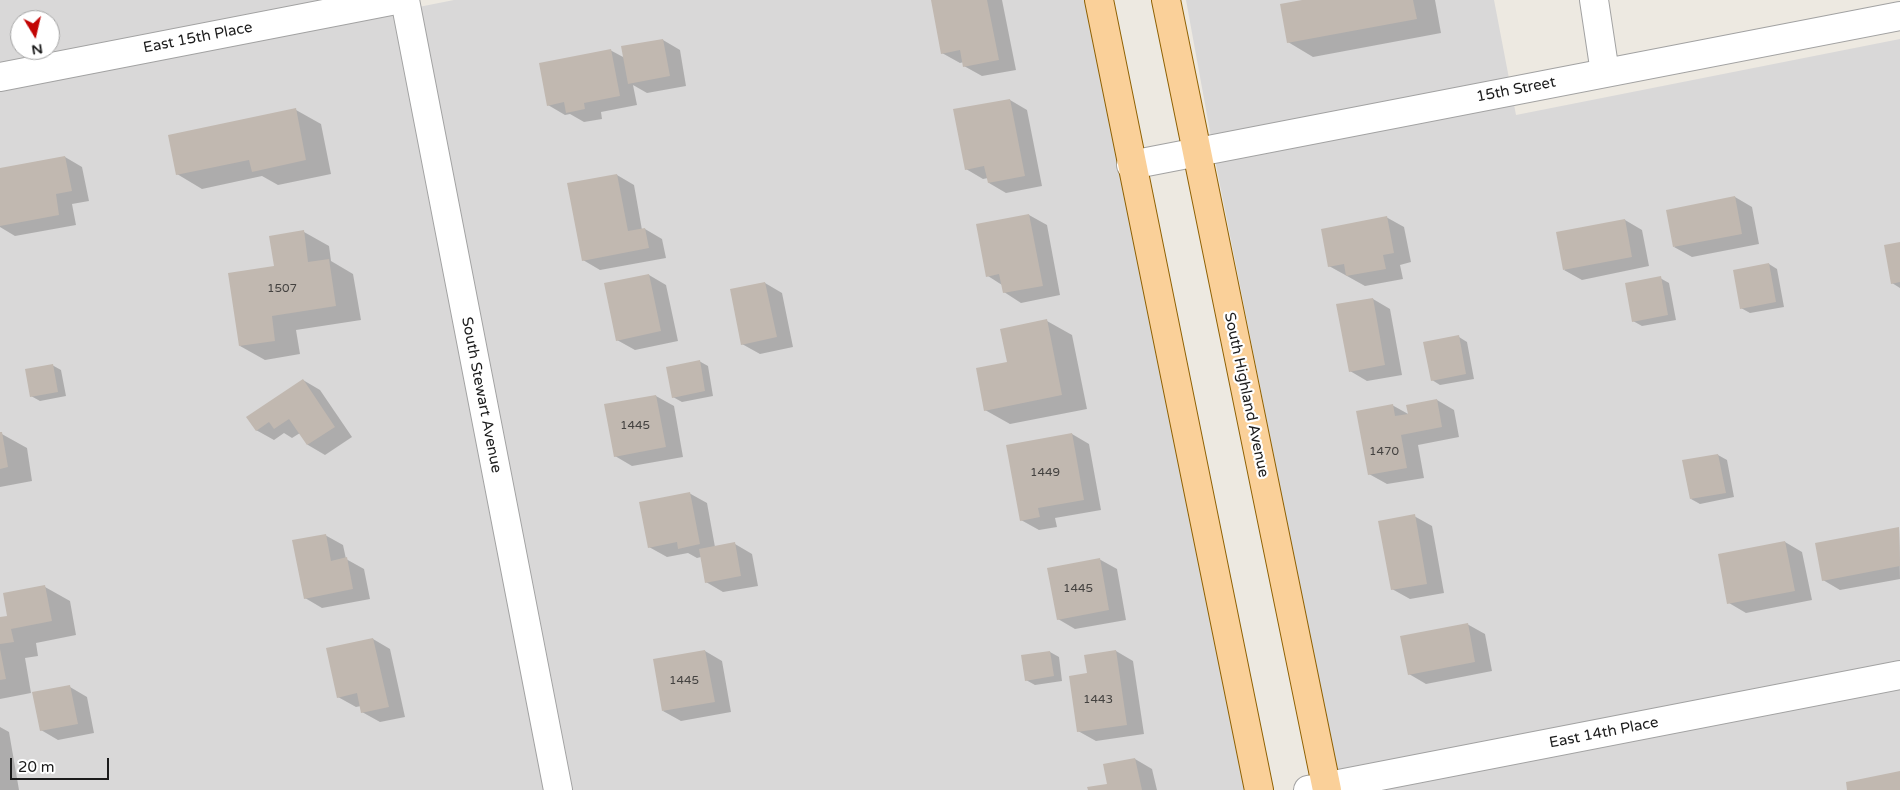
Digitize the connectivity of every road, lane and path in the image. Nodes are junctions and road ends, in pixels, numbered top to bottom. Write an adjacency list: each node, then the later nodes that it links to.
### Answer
1 (396, 0): 8 (street, East 15th Place)
2 (405, 0): 13 (street, South Stewart Avenue)
3 (1100, 0): 10 (main road)
4 (1166, 0): 9 (main road, South Highland Avenue)
5 (1594, 0): 7 (street)
6 (1900, 16): 7 (street, 15th Street)
7 (1604, 73): 9 (street, 15th Street)
8 (0, 77)
9 (1197, 152): 10 (street, 15th Street); 12 (main road, South Highland Avenue)
10 (1132, 165): 14 (main road)
11 (1900, 675): 12 (street, East 14th Place)
12 (1320, 789)
13 (558, 790)
14 (1260, 790)

